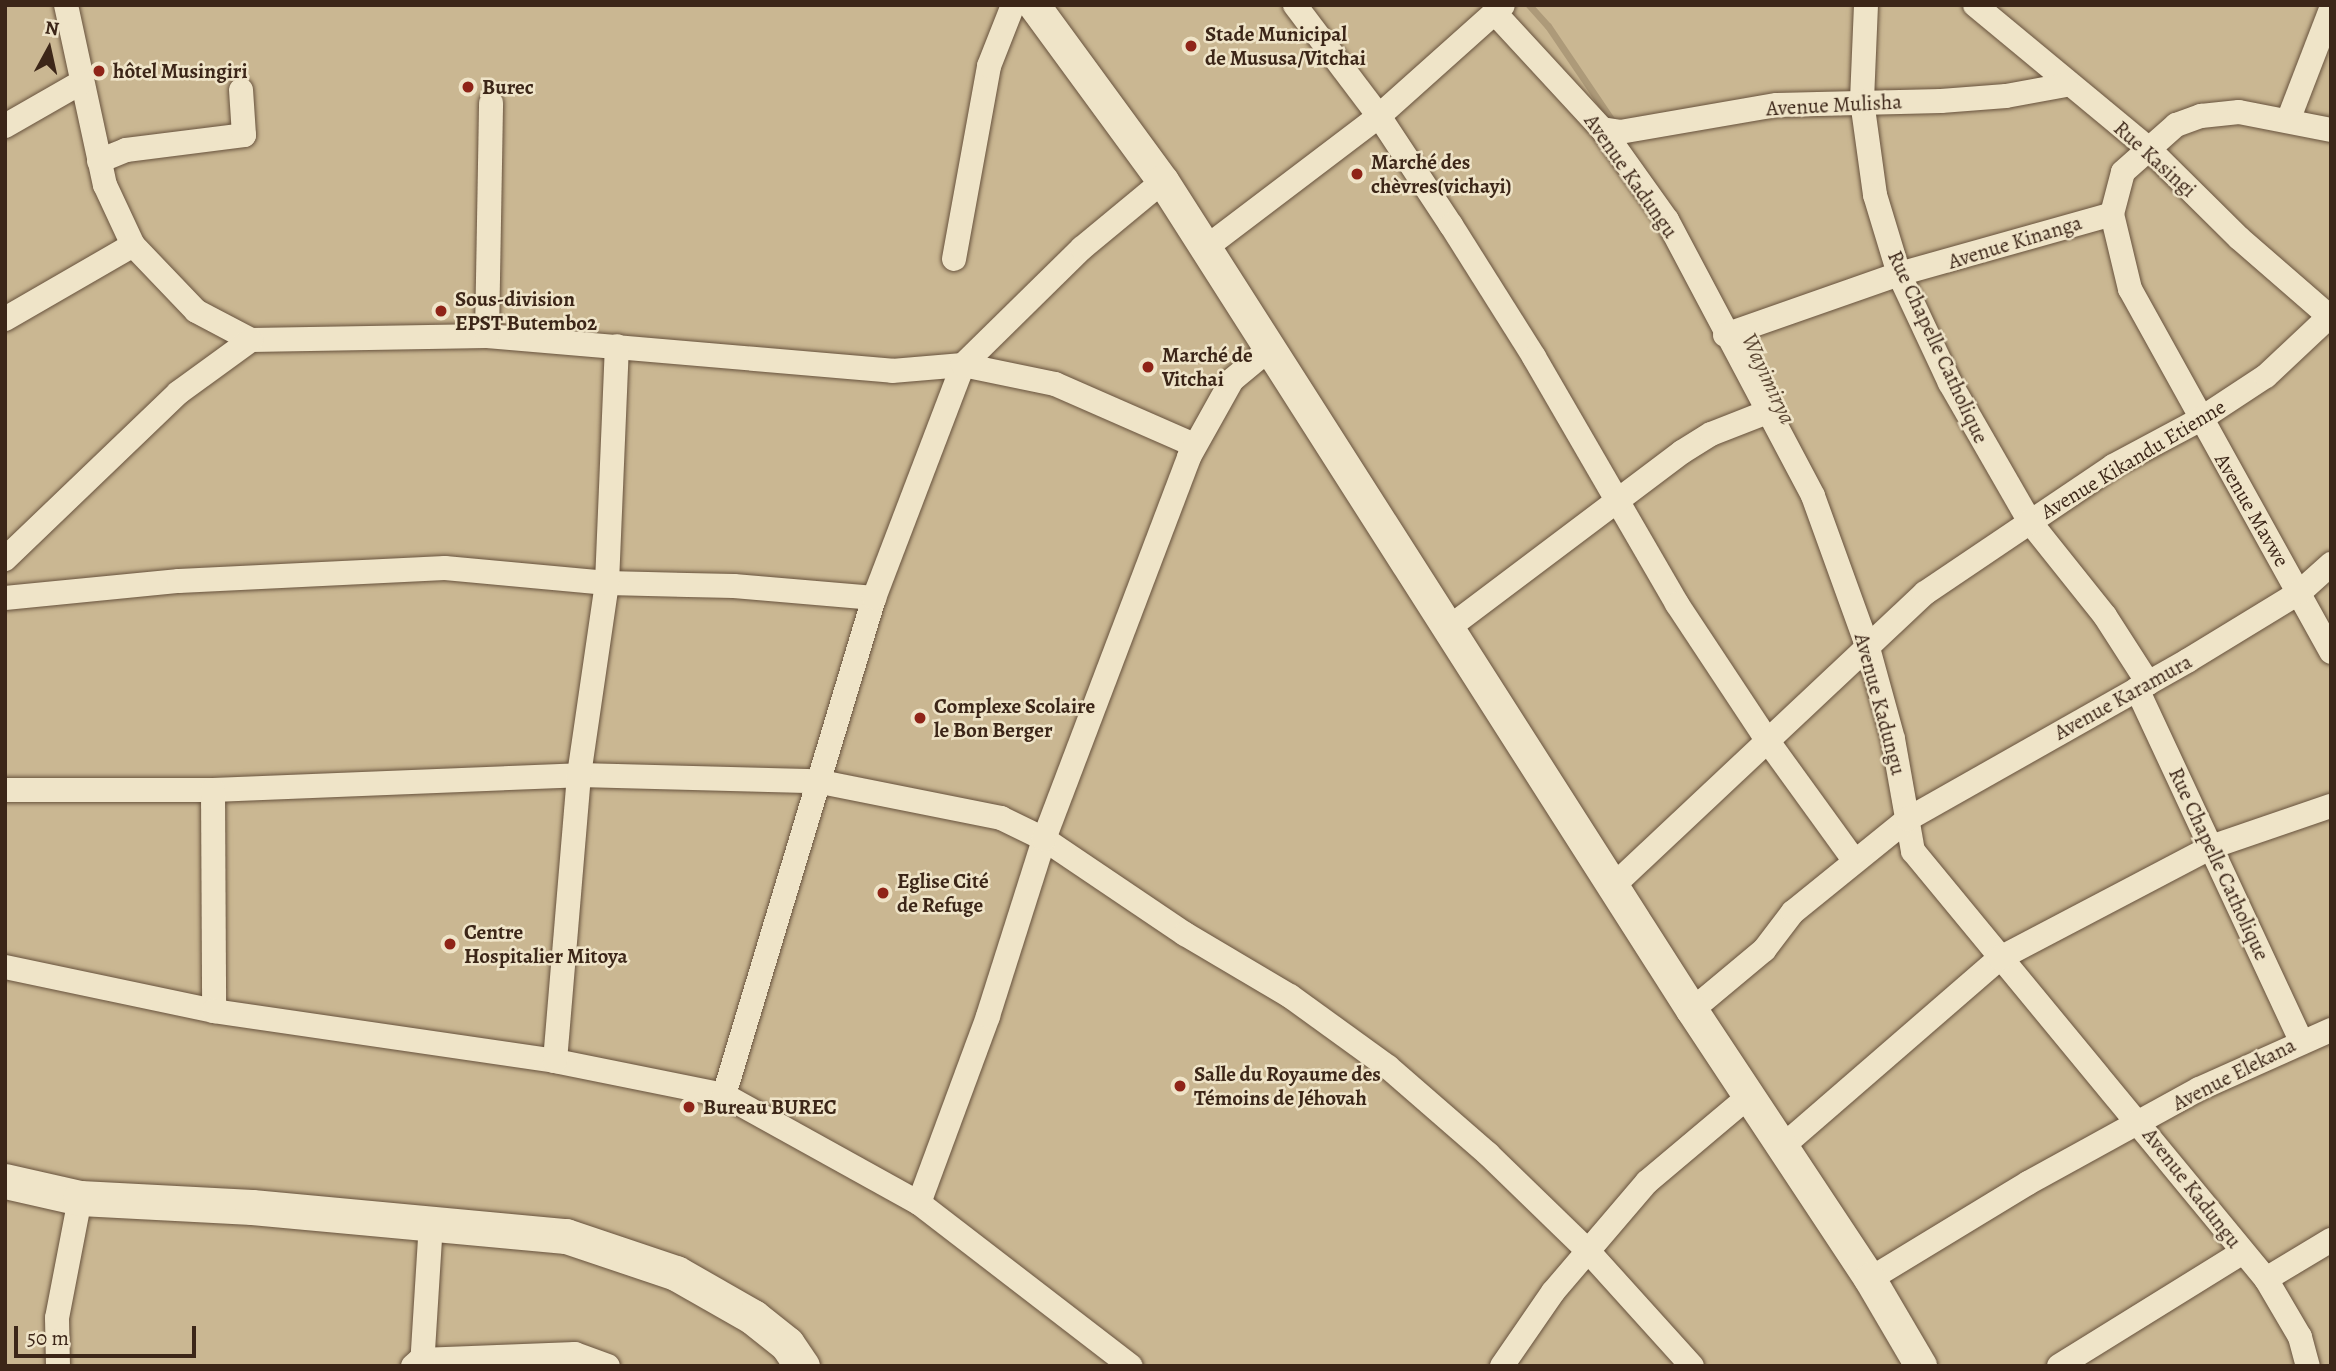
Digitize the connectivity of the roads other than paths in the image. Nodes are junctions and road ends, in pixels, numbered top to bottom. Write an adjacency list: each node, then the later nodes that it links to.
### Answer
1 (66, 5): 9 (street)
2 (1013, 5): 25 (street)
3 (1034, 5): 21 (street)
4 (1295, 5): 14 (street)
5 (1866, 5): 12 (street, Rue Chapelle Catholique)
6 (1987, 8): 10 (street, Rue Kasingi)
7 (1499, 9): 14 (street); 17 (street, Avenue Kadungu)
8 (2331, 9): 15 (street)
9 (80, 83): 16 (street); 20 (street)
10 (2066, 85): 12 (street, Avenue Mulisha); 19 (street, Rue Kasingi)
11 (241, 90): 20 (street)
12 (1861, 101): 17 (street, Avenue Mulisha); 26 (street, Rue Chapelle Catholique)
13 (491, 103): 30 (street)
14 (1379, 116): 24 (street); 38 (street)
15 (2289, 118): 18 (street); 19 (street)
16 (5, 126)
17 (1602, 129): 29 (street, Avenue Kadungu)
18 (2331, 130)
19 (2148, 148): 22 (street); 27 (street, Rue Kasingi)
20 (99, 162): 23 (street)
21 (1163, 181): 24 (street); 34 (street)
22 (2112, 214): 26 (street, Avenue Kinanga); 36 (street, Avenue Mavwe)
23 (133, 245): 28 (street); 31 (street)
24 (1204, 249): 33 (street)
25 (954, 259)
26 (1899, 274): 29 (street, Avenue Kinanga); 39 (street, Rue Chapelle Catholique)
27 (2330, 317): 36 (street, Avenue Kikandu Etienne)
28 (5, 319)
29 (1725, 335): 35 (street, Avenue Kadungu)
30 (487, 336): 31 (street); 32 (street)
31 (251, 340): 40 (street)
32 (617, 346): 34 (street); 42 (street)
33 (1268, 350): 37 (street); 46 (street)
34 (964, 365): 37 (street); 45 (street)
35 (1766, 412): 38 (street); 47 (street, Avenue Kadungu)
36 (2199, 420): 39 (street, Avenue Kikandu Etienne); 43 (street, Avenue Mavwe)
37 (1194, 445): 57 (street)
38 (1615, 498): 46 (street); 50 (street)
39 (2030, 522): 47 (street, Avenue Kikandu Etienne); 49 (street, Rue Chapelle Catholique)
40 (5, 559)
41 (2331, 564): 43 (street, Avenue Karamura)
42 (607, 583): 44 (street); 45 (street); 51 (street)
43 (2300, 592): 48 (street, Avenue Mavwe); 49 (street, Avenue Karamura)
44 (5, 598)
45 (874, 598): 52 (street)
46 (1447, 629): 60 (street)
47 (1868, 648): 50 (street, Avenue Kikandu Etienne); 56 (street, Avenue Kadungu)
48 (2331, 652)
49 (2143, 686): 56 (street, Avenue Karamura); 58 (street, Rue Chapelle Catholique)
50 (1767, 740): 59 (street); 60 (street, Avenue Kikandu Etienne)
51 (579, 775): 52 (street); 54 (street); 67 (street)
52 (816, 781): 57 (street); 68 (street)
53 (5, 790): 54 (street)
54 (213, 790): 64 (street)
55 (2331, 806): 58 (street)
56 (1908, 819): 59 (street, Avenue Karamura); 61 (street, Avenue Kadungu)
57 (1044, 839): 74 (street); 77 (street)
58 (2210, 847): 61 (street); 66 (street, Rue Chapelle Catholique)
59 (1853, 859): 63 (street, Avenue Karamura)
60 (1613, 886): 63 (street)
61 (2000, 958): 70 (street, Avenue Kadungu); 71 (street)
62 (5, 967): 64 (street)
63 (1692, 1010): 69 (street)
64 (214, 1011): 67 (street)
65 (2331, 1030): 66 (street, Avenue Elekana)
66 (2301, 1040): 70 (street, Avenue Elekana)
67 (555, 1061): 68 (street)
68 (724, 1095): 74 (street)
69 (1749, 1096): 71 (street); 77 (street)
70 (2140, 1122): 78 (street, Avenue Kadungu); 79 (street, Avenue Elekana)
71 (1784, 1145): 79 (street)
72 (5, 1181): 73 (main road)
73 (80, 1198): 75 (main road); 82 (street)
74 (919, 1203): 85 (street)
75 (431, 1223): 81 (street); 84 (main road)
76 (2331, 1240): 80 (street)
77 (1588, 1251): 86 (street); 87 (street)
78 (2243, 1252): 80 (street, Avenue Kadungu); 89 (street)
79 (1870, 1279): 88 (street)
80 (2266, 1279): 90 (street, Avenue Kadungu)
81 (418, 1364): 83 (street)
82 (58, 1366)
83 (608, 1366)
84 (802, 1366)
85 (1131, 1366)
86 (1502, 1366)
87 (1692, 1366)
88 (1921, 1366)
89 (2059, 1366)
90 (2308, 1366)

